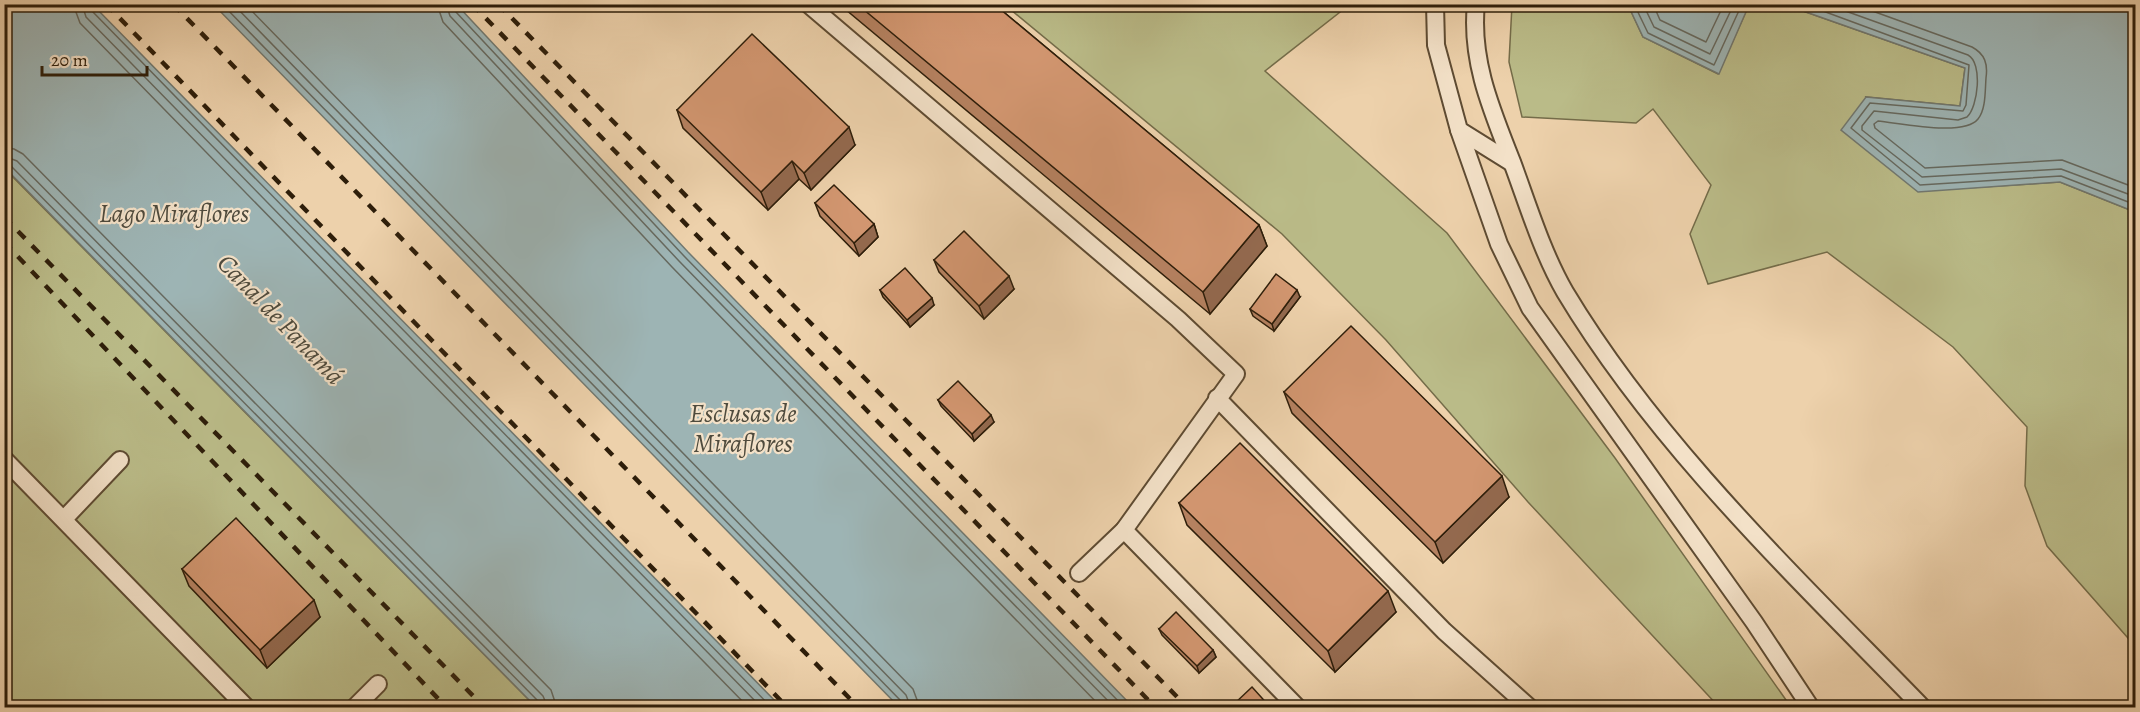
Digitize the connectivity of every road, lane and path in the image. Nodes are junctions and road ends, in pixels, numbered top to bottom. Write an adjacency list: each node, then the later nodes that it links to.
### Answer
1 (808, 4): 6 (lane)
2 (1435, 4): 4 (lane)
3 (1476, 4): 5 (lane)
4 (1459, 130): 5 (lane); 17 (lane)
5 (1512, 163): 18 (lane)
6 (1217, 398): 10 (lane); 16 (lane)
7 (4, 459): 9 (lane)
8 (120, 460): 9 (lane)
9 (64, 519): 13 (lane)
10 (1124, 530): 11 (lane); 15 (lane)
11 (1079, 573)
12 (378, 684): 14 (lane)
13 (247, 708)
14 (354, 708)
15 (1298, 708)
16 (1530, 708)
17 (1811, 708)
18 (1923, 708)

